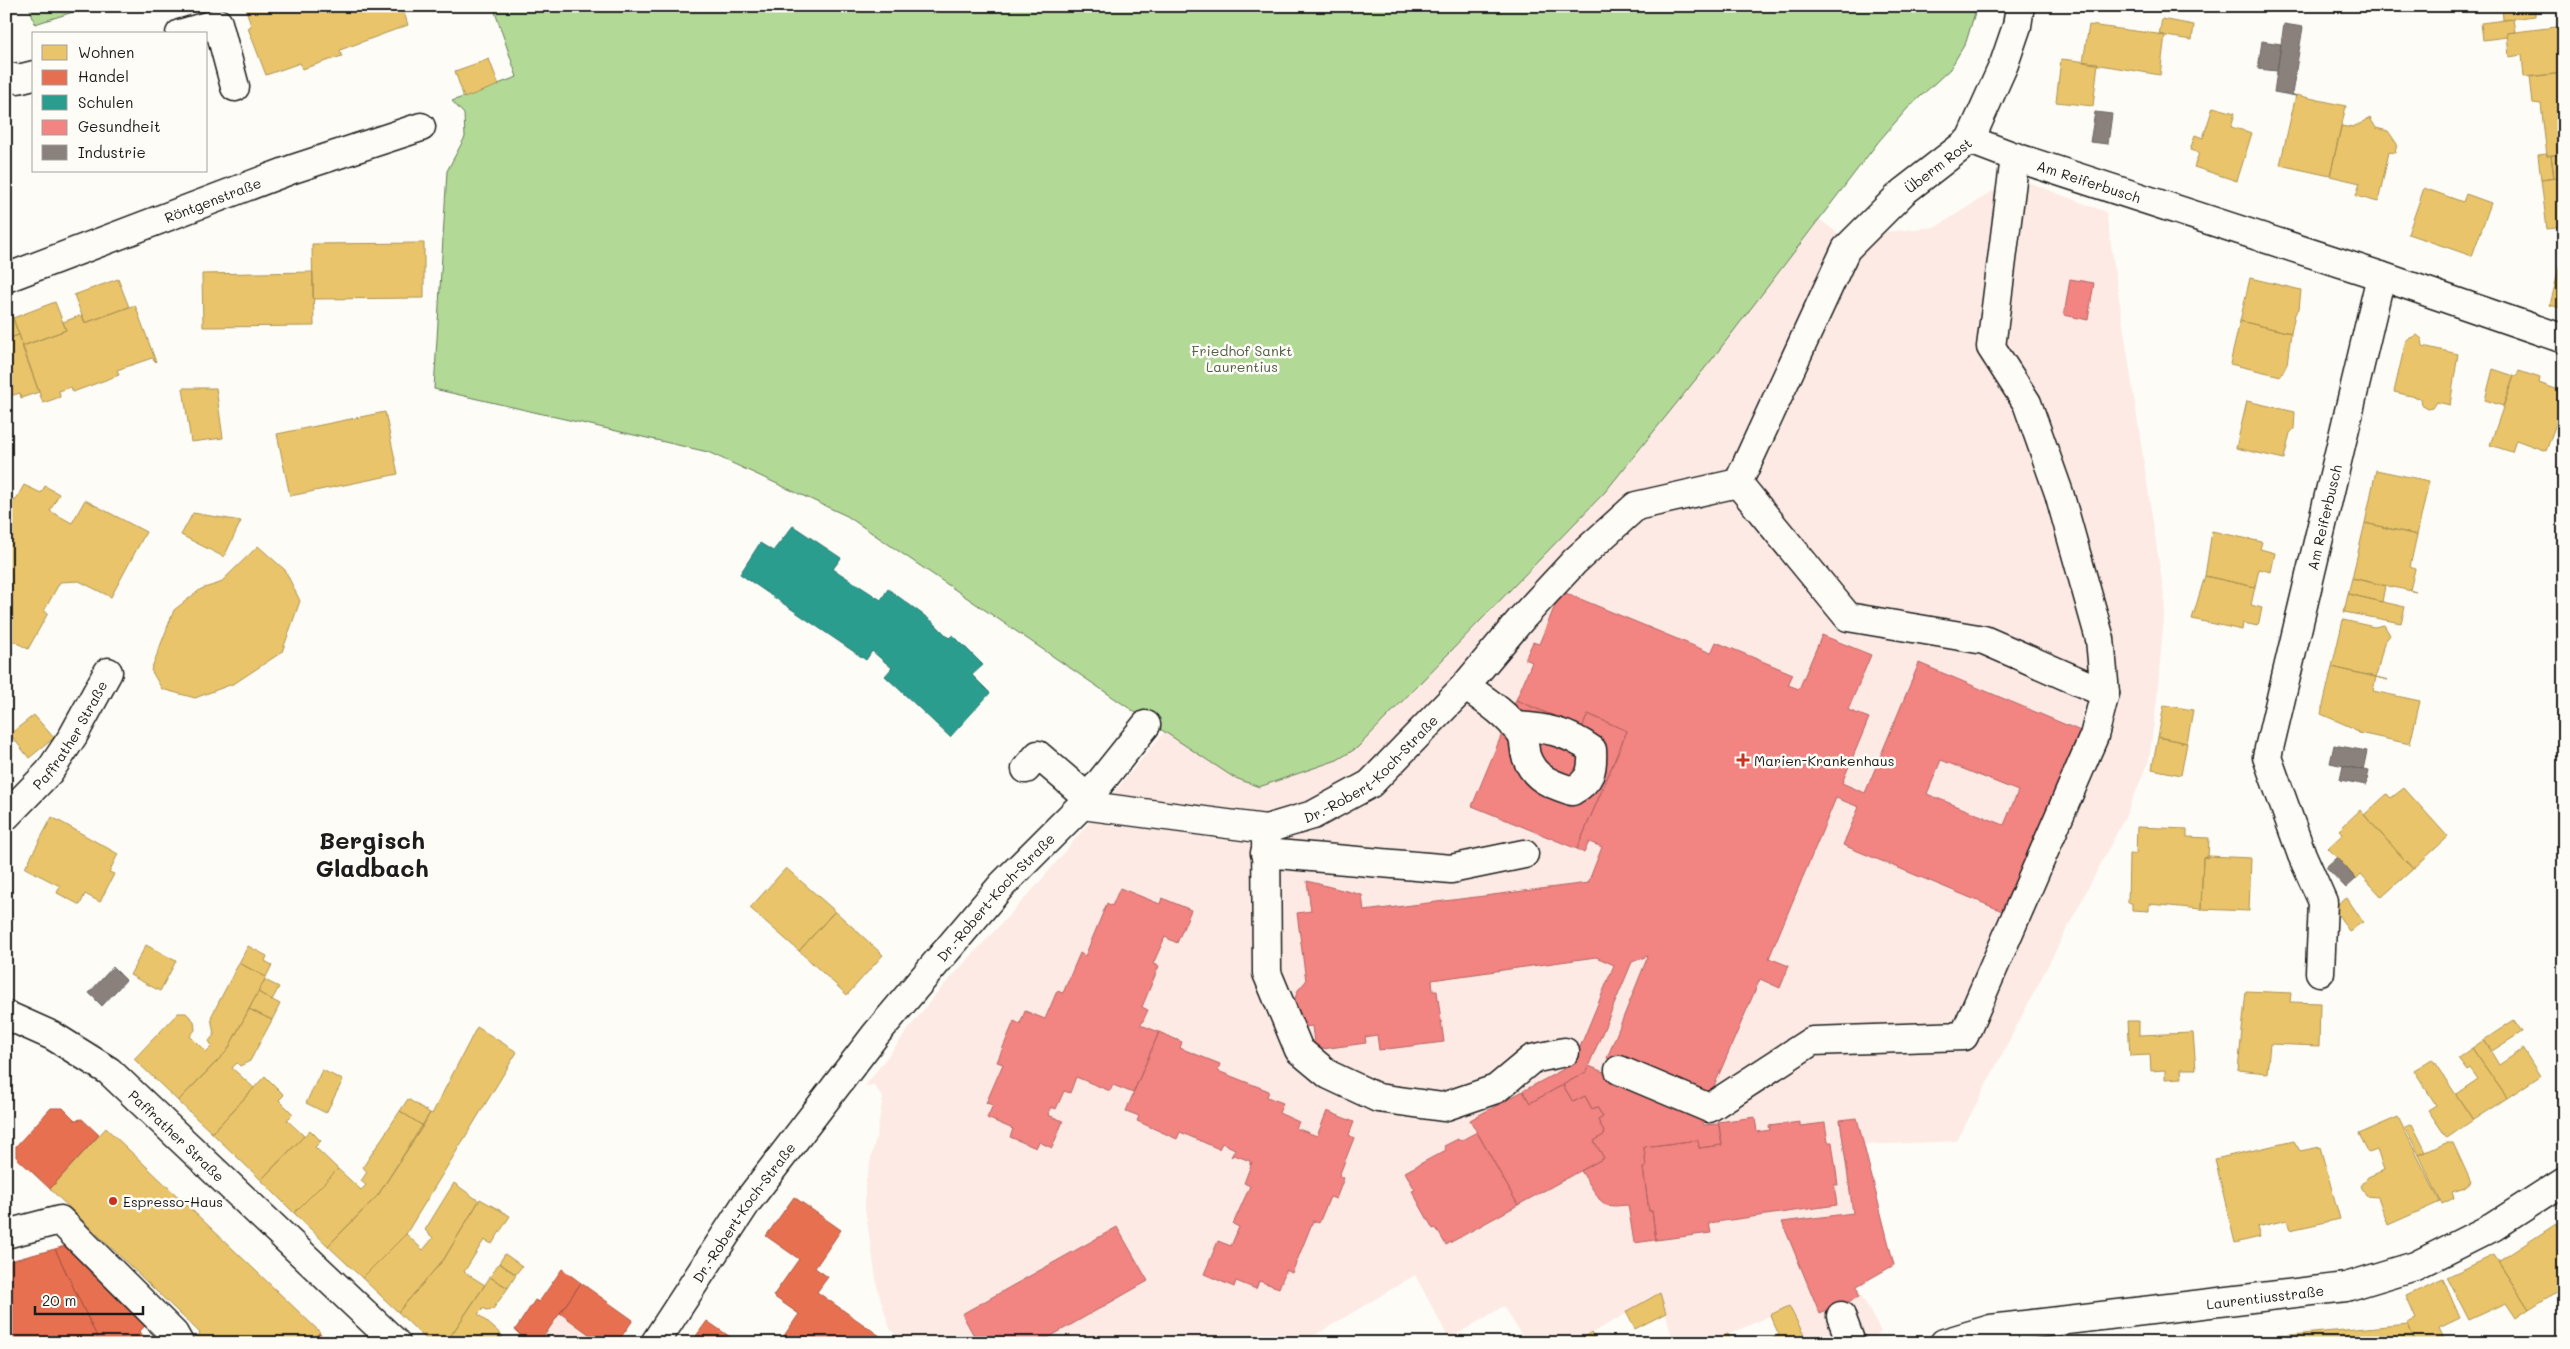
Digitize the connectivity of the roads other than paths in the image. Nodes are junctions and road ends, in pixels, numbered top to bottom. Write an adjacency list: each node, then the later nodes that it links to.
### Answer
1 (2020, 6): 7 (street, Überm Rost)
2 (187, 32): 5 (street)
3 (6, 76): 4 (street)
4 (32, 76)
5 (236, 87)
6 (421, 127): 10 (street, Röntgenstraße)
7 (1970, 140): 8 (street, Am Reiferbusch); 12 (street, Überm Rost)
8 (2015, 158): 9 (street, Am Reiferbusch); 15 (street)
9 (2381, 276): 11 (street, Am Reiferbusch); 23 (street, Am Reiferbusch)
10 (6, 278)
11 (2564, 339)
12 (1738, 483): 14 (street, Dr.-Robert-Koch-Straße); 15 (street)
13 (108, 672): 20 (street, Paffrather Straße)
14 (1466, 686): 17 (street); 21 (street, Dr.-Robert-Koch-Straße)
15 (2105, 693): 26 (street)
16 (1146, 725): 19 (street)
17 (1514, 726)
18 (1026, 769): 19 (street)
19 (1085, 801): 21 (street, Dr.-Robert-Koch-Straße); 32 (street, Dr.-Robert-Koch-Straße)
20 (6, 816)
21 (1265, 841): 22 (street); 25 (street)
22 (1524, 854)
23 (2320, 972)
24 (6, 1015): 31 (street, Paffrather Straße)
25 (1564, 1052)
26 (1619, 1070)
27 (2564, 1181): 34 (street, Laurentiusstraße)
28 (6, 1234): 30 (street)
29 (1841, 1316): 33 (street)
30 (179, 1343)
31 (396, 1343)
32 (655, 1343)
33 (1851, 1343)
34 (1944, 1343)

